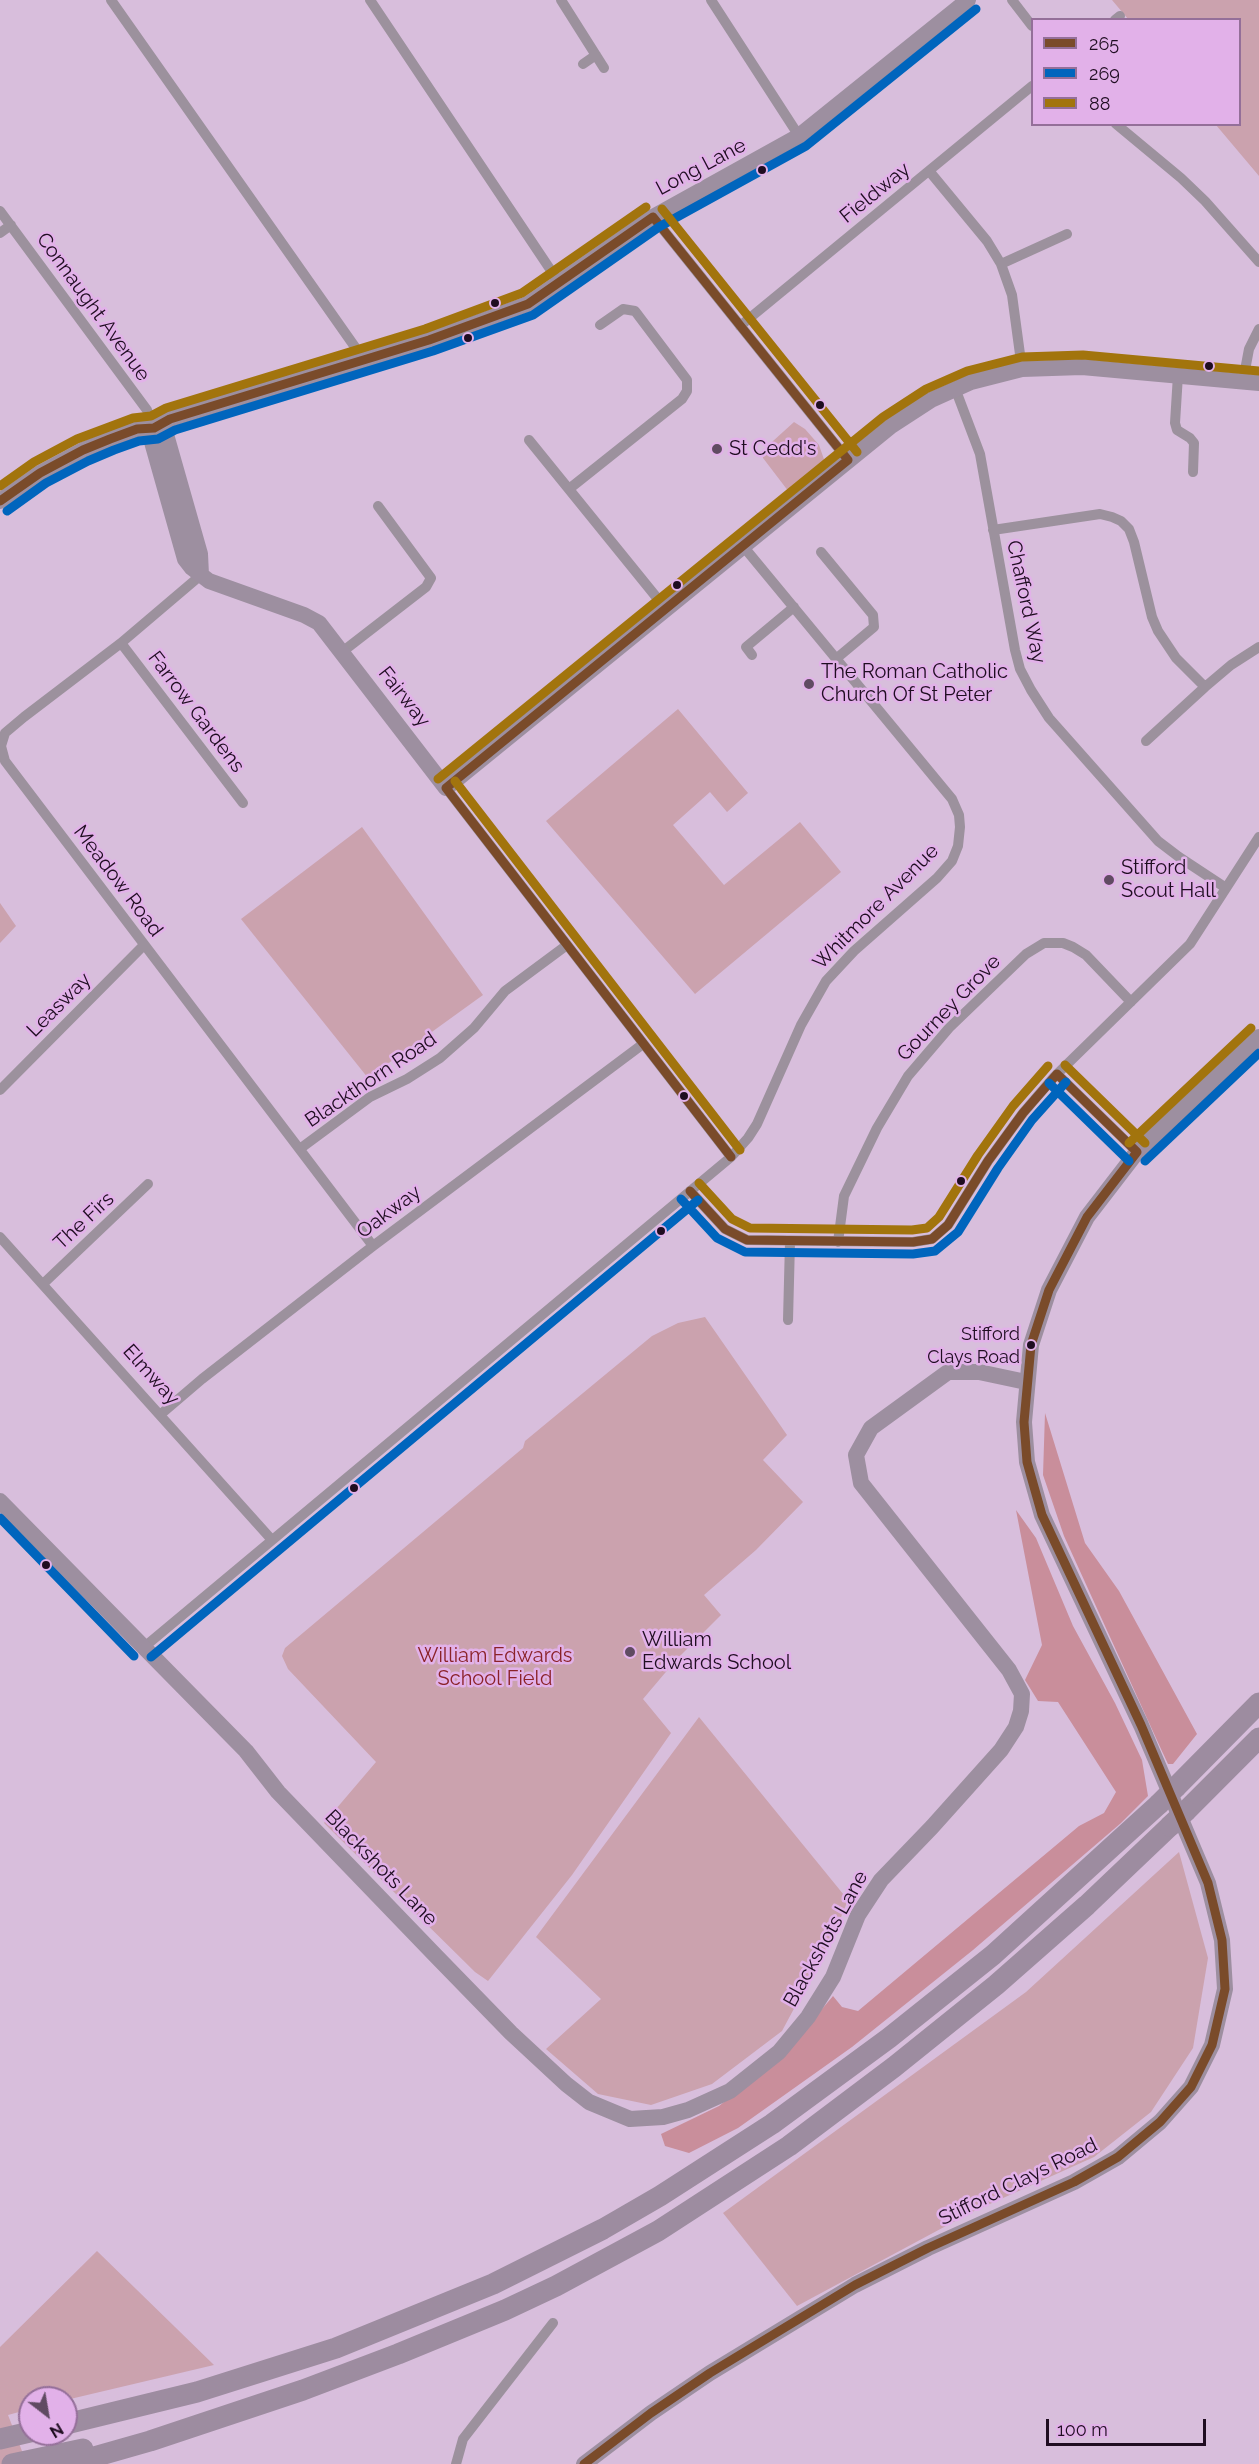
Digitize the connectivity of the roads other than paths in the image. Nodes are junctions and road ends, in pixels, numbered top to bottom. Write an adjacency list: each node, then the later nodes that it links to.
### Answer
1 (111, 0): 26 (street)
2 (561, 0): 8 (street)
3 (711, 0): 13 (street)
4 (968, 0): 13 (street, Long Lane)
5 (1012, 0): 7 (street)
6 (373, 1): 22 (street)
7 (1031, 25)
8 (596, 55): 9 (street); 10 (street)
9 (583, 64)
10 (604, 68)
11 (1031, 87): 14 (street, Fieldway)
12 (1118, 126): 20 (street)
13 (800, 136): 16 (street, Long Lane)
14 (930, 172): 21 (street); 24 (street, Fieldway)
15 (0, 211): 17 (street, Connaught Avenue)
16 (653, 217): 22 (street, Long Lane); 24 (street)
17 (11, 225): 18 (street); 31 (street, Connaught Avenue)
18 (0, 233)
19 (1067, 234): 21 (street)
20 (1259, 262)
21 (1001, 264): 27 (street)
22 (560, 284): 26 (street, Long Lane)
23 (600, 325): 35 (street)
24 (740, 327): 33 (street)
25 (1259, 329): 29 (street)
26 (361, 360): 31 (street, Long Lane)
27 (1022, 369): 28 (street); 30 (street)
28 (1178, 375): 29 (street); 34 (street)
29 (1251, 382)
30 (955, 388): 33 (street); 38 (street, Chafford Way)
31 (154, 428): 36 (street, Long Lane); 41 (street)
32 (529, 440): 35 (street)
33 (848, 460): 39 (street)
34 (1193, 472)
35 (569, 489): 43 (street)
36 (0, 501)
37 (378, 506): 46 (street)
38 (993, 530): 49 (street); 54 (street, Chafford Way)
39 (743, 546): 42 (street, Whitmore Avenue); 43 (street)
40 (821, 552): 48 (street)
41 (201, 575): 44 (street, Meadow Road); 46 (street, Fairway)
42 (794, 607): 47 (street); 48 (street, Whitmore Avenue)
43 (666, 609): 51 (street)
44 (121, 643): 52 (street, Farrow Gardens); 55 (street, Meadow Road)
45 (1259, 647): 49 (street)
46 (342, 652): 51 (street, Fairway)
47 (752, 655)
48 (837, 658): 64 (street, Whitmore Avenue)
49 (1205, 687): 50 (street)
50 (1146, 741)
51 (446, 788): 56 (street, Fairway)
52 (243, 803)
53 (1259, 837): 54 (street)
54 (1226, 888): 57 (street)
55 (144, 945): 61 (street, Leasway); 62 (street, Meadow Road)
56 (567, 945): 59 (street, Fairway); 62 (street, Blackthorn Road)
57 (1131, 1002): 60 (street); 69 (street, Gourney Grove)
58 (1259, 1037): 63 (street, Stifford Clays Road)
59 (643, 1044): 64 (street, Fairway); 70 (street, Oakway)
60 (1057, 1074): 63 (street); 69 (street)
61 (0, 1090)
62 (301, 1148): 70 (street, Meadow Road)
63 (1137, 1152): 73 (street, Stifford Clays Road)
64 (731, 1157): 66 (street, Whitmore Avenue)
65 (148, 1184): 71 (street, The Firs)
66 (690, 1191): 68 (street); 76 (street, Whitmore Avenue)
67 (0, 1237): 71 (street, Elmway)
68 (790, 1242): 69 (street); 72 (street)
69 (838, 1242)
70 (373, 1246): 74 (street, Oakway)
71 (44, 1283): 74 (street, Elmway)
72 (788, 1320)
73 (1026, 1382): 77 (street, Blackshots Lane); 88 (street, Stifford Clays Road)
74 (161, 1414): 76 (street, Elmway)
75 (0, 1501): 77 (street, Blackshots Lane)
76 (272, 1540): 77 (street, Whitmore Avenue)
77 (143, 1648)
78 (1259, 1703): 82 (highway, bridge)
79 (1259, 1738): 81 (highway, bridge)
80 (553, 2323): 87 (street)
81 (270, 2401): 85 (highway); 86 (highway)
82 (78, 2421)
83 (18, 2435): 84 (highway)
84 (0, 2439)
85 (12, 2464)
86 (69, 2464)
87 (456, 2464)
88 (584, 2464)

